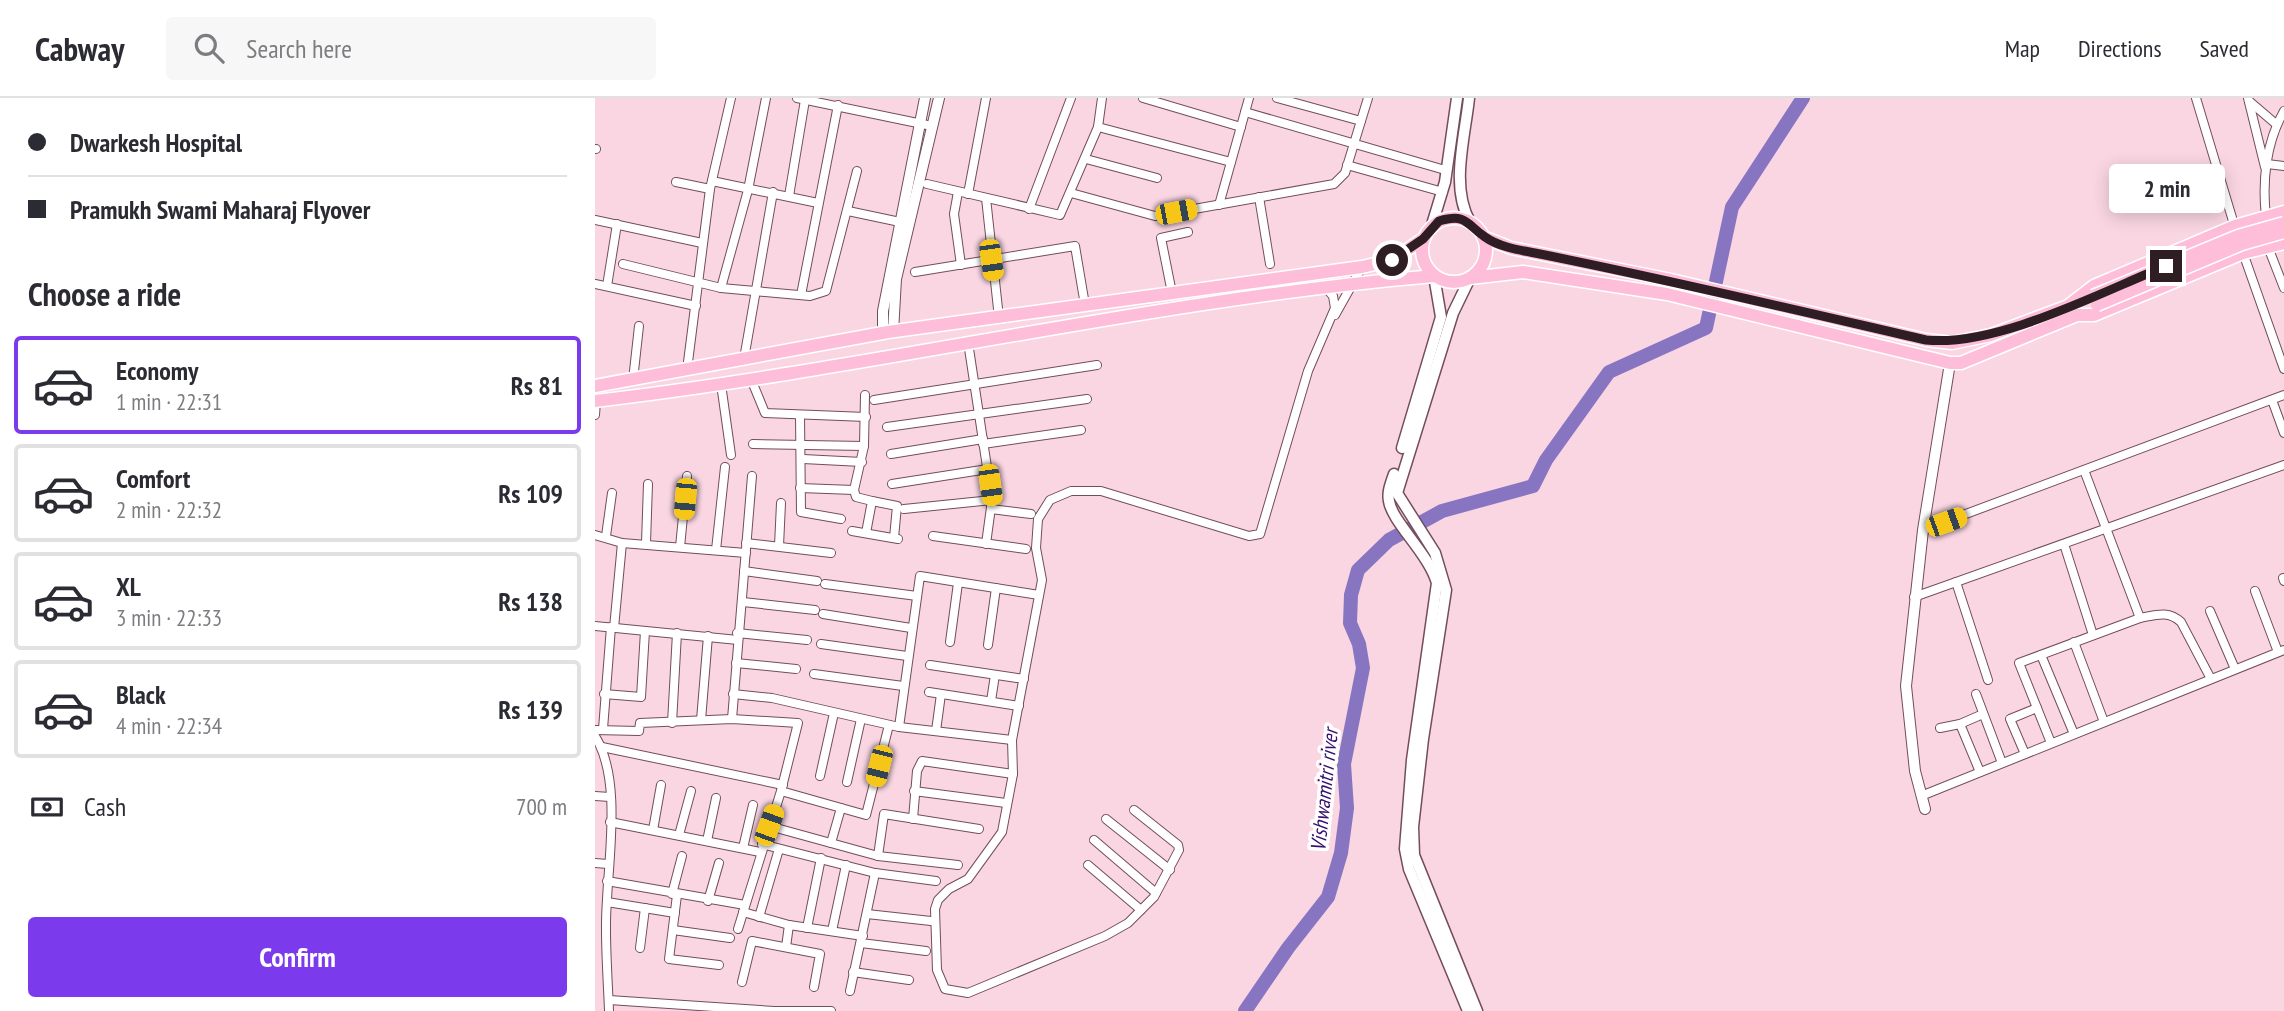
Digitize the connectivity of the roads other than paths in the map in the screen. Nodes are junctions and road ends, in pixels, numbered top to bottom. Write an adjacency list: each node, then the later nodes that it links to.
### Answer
1 (731, 98): 38 (street)
2 (767, 98): 39 (street)
3 (925, 98): 22 (street)
4 (939, 98): 24 (street)
5 (986, 98): 44 (street)
6 (1072, 98): 50 (street)
7 (1102, 98): 25 (street)
8 (1143, 98): 26 (street)
9 (1249, 98): 20 (street)
10 (1277, 98): 16 (street)
11 (1368, 98): 21 (street)
12 (2196, 98): 59 (street)
13 (2248, 98): 23 (street); 32 (street)
14 (801, 99): 18 (street); 45 (street)
15 (1457, 99): 17 (main road); 33 (main road)
16 (1292, 100): 21 (street)
17 (1469, 100): 56 (main road)
18 (838, 105): 22 (street); 48 (street)
19 (2284, 111): 23 (street)
20 (1245, 112): 26 (street); 27 (street)
21 (1360, 121): 27 (street)
22 (919, 123): 24 (street); 55 (street)
23 (2276, 124): 32 (street)
24 (932, 126): 93 (street)
25 (1098, 127): 28 (street); 29 (street)
26 (1241, 127): 29 (street)
27 (1354, 141): 30 (street); 33 (street)
28 (1086, 159): 35 (street); 43 (street)
29 (1231, 162): 49 (street)
30 (1347, 165): 42 (street); 46 (street)
31 (2284, 166): 32 (street)
32 (2267, 167): 53 (street)
33 (1445, 170): 42 (main road)
34 (857, 171): 51 (street)
35 (1157, 178)
36 (676, 182): 38 (street)
37 (927, 184): 40 (street)
38 (711, 185): 39 (street); 64 (street)
39 (748, 190): 41 (street); 80 (street)
40 (958, 191): 44 (street); 71 (street)
41 (773, 192): 45 (street); 83 (street)
42 (1443, 192): 62 (main road)
43 (1071, 193): 49 (street); 50 (street)
44 (968, 194): 47 (street)
45 (789, 196): 48 (street)
46 (1259, 197): 49 (street); 70 (street)
47 (986, 198): 50 (street); 68 (street)
48 (818, 203): 85 (street)
49 (1219, 205)
50 (1028, 209)
51 (848, 211): 55 (street); 85 (street)
52 (2284, 212): 53 (main road)
53 (2266, 217): 59 (main road)
54 (595, 220): 58 (street)
55 (900, 222): 93 (street)
56 (1470, 222): 62 (main road); 63 (main road)
57 (2284, 223): 86 (main road, bridge)
58 (617, 224): 64 (street); 79 (street)
59 (2235, 226): 67 (street); 89 (main road)
60 (1188, 232): 84 (street)
61 (2284, 232): 86 (main road, bridge)
62 (1427, 233): 72 (main road); 74 (main road)
63 (1483, 237): 75 (main road); 95 (main road)
64 (702, 243): 78 (street)
65 (2284, 243): 66 (main road)
66 (2269, 247): 67 (main road); 82 (street)
67 (2243, 253): 89 (main road); 99 (street)
68 (991, 260): 71 (street); 87 (street); 90 (street)
69 (623, 264): 78 (street)
70 (1270, 264)
71 (961, 265): 73 (street)
72 (1361, 267): 77 (street); 84 (main road)
73 (915, 272)
74 (1434, 276): 75 (main road); 77 (main road); 140 (main road)
75 (1470, 278): 97 (main road); 140 (main road)
76 (595, 284): 79 (street)
77 (1354, 284): 81 (main road); 91 (street)
78 (699, 285): 80 (street); 88 (street)
79 (607, 286): 88 (street)
80 (721, 288): 83 (street)
81 (1326, 288): 91 (street); 94 (main road)
82 (2284, 288)
83 (756, 290): 85 (street); 96 (street)
84 (1172, 293): 87 (main road)
85 (801, 295)
86 (2095, 301): 89 (main road)
87 (1085, 305): 90 (main road)
88 (696, 306): 100 (street)
89 (2073, 311): 95 (main road); 97 (main road)
90 (999, 317): 93 (main road)
91 (1331, 320): 169 (street)
92 (639, 326): 102 (street)
93 (888, 332): 96 (main road)
94 (968, 342): 101 (main road); 104 (street)
95 (1952, 342): 97 (main road)
96 (744, 359): 100 (main road)
97 (1950, 363): 146 (street)
98 (1097, 365): 104 (street)
99 (2284, 369)
100 (687, 370): 102 (main road)
101 (751, 379): 103 (main road); 114 (street)
102 (632, 380): 105 (main road)
103 (721, 384): 111 (main road); 124 (street)
104 (973, 384): 109 (street); 112 (street)
105 (595, 386)
106 (865, 395): 115 (street)
107 (2284, 395): 110 (street)
108 (1087, 398): 112 (street)
109 (874, 400)
110 (2271, 400): 118 (street); 130 (street)
111 (595, 401): 113 (street)
112 (977, 413): 116 (street); 119 (street)
113 (595, 415)
114 (800, 415): 115 (street); 121 (street)
115 (866, 417): 122 (street)
116 (887, 427)
117 (1081, 430): 119 (street)
118 (2284, 433)
119 (983, 442): 123 (street); 129 (street)
120 (753, 444): 121 (street)
121 (803, 445): 122 (street); 125 (street)
122 (864, 446): 126 (street)
123 (891, 454)
124 (731, 455)
125 (803, 459): 126 (street); 135 (street)
126 (862, 462): 136 (street)
127 (2284, 465): 145 (street)
128 (725, 467): 159 (street)
129 (988, 469): 134 (street); 141 (street)
130 (2084, 470): 145 (street); 146 (street)
131 (687, 476): 158 (street)
132 (751, 476): 154 (street)
133 (648, 484): 153 (street)
134 (892, 484)
135 (800, 488): 136 (street); 144 (street)
136 (855, 490): 138 (street)
137 (611, 493): 150 (street)
138 (872, 501): 148 (street); 148 (street)
139 (781, 503): 157 (street)
140 (1394, 503): 163 (main road)
141 (992, 505): 142 (street); 143 (street); 155 (street)
142 (904, 509)
143 (1031, 514)
144 (841, 519)
145 (2108, 528): 156 (street); 174 (street)
146 (1923, 530): 171 (street)
147 (852, 531): 148 (street)
148 (866, 533)
149 (595, 535): 150 (street)
150 (606, 536): 152 (street)
151 (933, 536): 155 (street)
152 (622, 543): 153 (street); 176 (street)
153 (646, 543): 158 (street)
154 (746, 543): 157 (street); 161 (street)
155 (986, 544): 160 (street)
156 (2064, 544): 165 (street); 180 (street)
157 (779, 546): 162 (street)
158 (680, 547): 159 (street)
159 (716, 550): 161 (street)
160 (1026, 550)
161 (746, 553): 164 (street)
162 (831, 553)
163 (1433, 560): 308 (main road); 309 (main road)
164 (744, 571): 170 (street); 172 (street)
165 (1956, 582): 171 (street); 199 (street)
166 (958, 583): 167 (street); 170 (street); 184 (street)
167 (996, 588): 169 (street); 187 (street)
168 (2255, 591): 188 (street)
169 (1039, 595): 197 (street)
170 (917, 596): 177 (street)
171 (1914, 597): 238 (street)
172 (743, 602): 177 (street); 182 (street)
173 (2210, 611): 193 (street)
174 (2140, 618): 180 (street); 198 (street)
175 (595, 626): 176 (street)
176 (613, 627): 178 (street); 202 (street)
177 (911, 628): 190 (street)
178 (645, 631): 179 (street); 202 (street)
179 (677, 633): 181 (street); 215 (street)
180 (2093, 635): 185 (street)
181 (708, 636): 182 (street); 213 (street)
182 (737, 636): 183 (street); 191 (street)
183 (807, 640)
184 (950, 642)
185 (2074, 642): 189 (street); 214 (street)
186 (821, 644): 190 (street)
187 (988, 645)
188 (2281, 651): 193 (street)
189 (2041, 655): 208 (street); 222 (street)
190 (907, 656): 200 (street)
191 (736, 663): 194 (street); 203 (street)
192 (930, 665): 196 (street)
193 (2235, 669): 198 (street)
194 (796, 670)
195 (814, 674): 200 (street)
196 (995, 675): 197 (street); 206 (street)
197 (1024, 679): 207 (street)
198 (2211, 679): 214 (street)
199 (1988, 680)
200 (903, 687): 218 (street)
201 (929, 692): 204 (street)
202 (604, 694): 220 (street)
203 (733, 694): 209 (street); 211 (street)
204 (941, 694): 206 (street); 221 (street)
205 (1976, 694): 210 (street)
206 (991, 701): 207 (street)
207 (1019, 706): 224 (street)
208 (2037, 708): 225 (street); 227 (street)
209 (834, 713): 212 (street); 231 (street)
210 (1983, 714): 216 (street); 228 (street)
211 (732, 719): 213 (street); 234 (street)
212 (861, 719): 217 (street); 232 (street)
213 (701, 720): 215 (street)
214 (2104, 722): 222 (street)
215 (672, 723): 220 (street)
216 (1960, 724): 219 (street); 229 (street)
217 (889, 725): 218 (street); 243 (street)
218 (899, 727): 221 (street)
219 (1940, 728)
220 (599, 729)
221 (936, 731): 224 (street)
222 (2074, 734): 225 (street)
223 (595, 736): 226 (street)
224 (1012, 740): 230 (street)
225 (2051, 743): 227 (street)
226 (602, 747): 234 (street); 239 (street)
227 (2025, 754): 228 (street)
228 (2002, 763): 229 (street)
229 (1980, 772): 238 (street)
230 (1013, 774): 236 (street); 241 (street)
231 (820, 776)
232 (847, 782)
233 (661, 785): 251 (street)
234 (782, 788): 243 (street); 249 (street)
235 (691, 791): 252 (street)
236 (915, 791): 241 (street); 246 (street)
237 (595, 796): 239 (street)
238 (1921, 796): 244 (street)
239 (610, 797): 248 (street)
240 (716, 798): 254 (street)
241 (1006, 803): 278 (street)
242 (753, 805): 256 (street)
243 (841, 808): 255 (street)
244 (1925, 809)
245 (1134, 810): 268 (street)
246 (912, 819): 250 (street); 260 (street)
247 (1106, 819): 268 (street)
248 (610, 822): 251 (street); 264 (street)
249 (769, 825): 255 (street); 257 (street)
250 (979, 829)
251 (653, 830): 252 (street)
252 (679, 835): 254 (street)
253 (1094, 840): 272 (street)
254 (707, 841): 256 (street)
255 (831, 843): 260 (street)
256 (743, 848): 257 (street)
257 (761, 848): 258 (street); 277 (street)
258 (779, 849): 261 (street); 281 (street)
259 (682, 856): 273 (street)
260 (878, 856): 266 (street)
261 (821, 858): 265 (street); 284 (street)
262 (595, 863): 264 (street)
263 (719, 863): 274 (street)
264 (608, 864): 270 (street)
265 (846, 865): 269 (street); 287 (street)
266 (958, 865)
267 (1088, 865): 278 (street)
268 (1170, 870): 272 (street)
269 (875, 873): 271 (street); 280 (street)
270 (607, 881): 273 (street); 275 (street)
271 (936, 881)
272 (1156, 893): 278 (street)
273 (675, 894): 274 (street); 279 (street)
274 (708, 901): 277 (street)
275 (607, 902): 276 (street); 291 (street)
276 (645, 908): 279 (street); 293 (street)
277 (744, 909): 281 (street); 285 (street)
278 (1141, 910)
279 (675, 913): 286 (street)
280 (867, 914): 282 (street); 289 (street)
281 (759, 917): 283 (street)
282 (930, 921)
283 (789, 925): 284 (street); 292 (street)
284 (807, 928): 287 (street)
285 (738, 929)
286 (673, 930): 288 (street); 295 (street)
287 (832, 931): 289 (street)
288 (730, 938)
289 (862, 939): 294 (street); 296 (street)
290 (595, 944): 291 (street)
291 (607, 944): 301 (street)
292 (786, 947): 298 (street); 299 (street)
293 (640, 948)
294 (926, 951)
295 (719, 965)
296 (853, 972): 297 (street); 300 (street)
297 (909, 980)
298 (742, 982)
299 (814, 987)
300 (850, 991)
301 (608, 1000): 302 (street); 305 (street)
302 (682, 1008): 303 (street)
303 (712, 1009): 304 (street)
304 (742, 1009): 306 (street)
305 (609, 1011)
306 (774, 1011): 307 (street)
307 (831, 1011)
308 (1468, 1011)
309 (1477, 1011)

